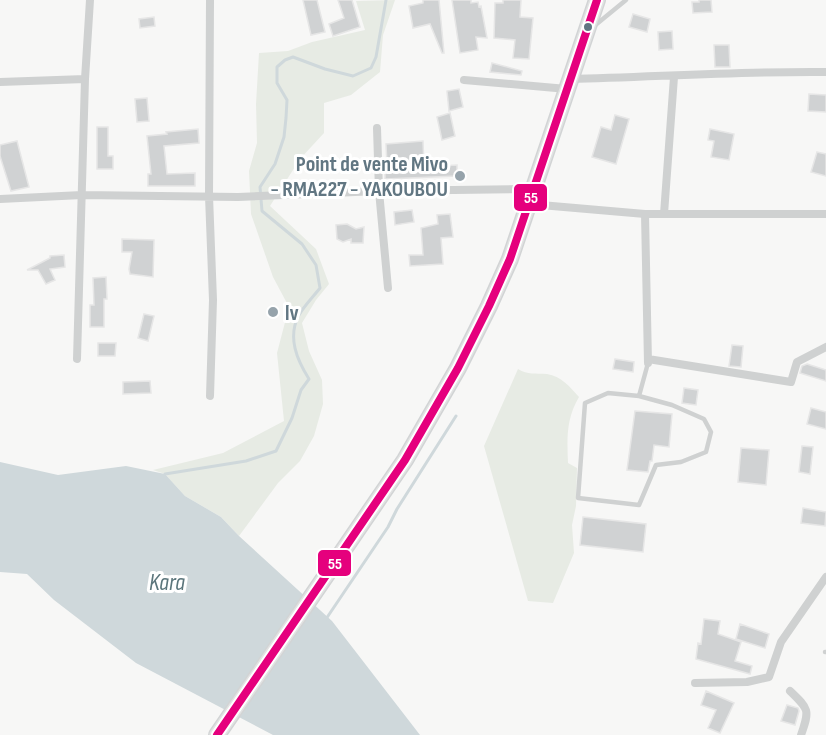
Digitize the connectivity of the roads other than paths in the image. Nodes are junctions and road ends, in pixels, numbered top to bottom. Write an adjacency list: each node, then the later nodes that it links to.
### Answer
1 (90, 0): 8 (street)
2 (210, 0): 16 (street)
3 (597, 0): 5 (highway)
4 (626, 0): 5 (lane)
5 (586, 32): 11 (highway)
6 (826, 72): 7 (street)
7 (674, 77): 11 (street); 20 (street)
8 (85, 79): 10 (street); 15 (street)
9 (464, 80): 11 (street)
10 (0, 82)
11 (568, 84): 13 (highway)
12 (377, 128): 14 (street)
13 (534, 189): 14 (street); 18 (highway)
14 (379, 191): 16 (street); 22 (street)
15 (82, 195): 16 (street); 17 (street); 24 (street)
16 (209, 196): 26 (street)
17 (0, 199)
18 (529, 204): 19 (street); 31 (highway)
19 (645, 214): 20 (street); 25 (street)
20 (664, 214): 21 (street)
21 (826, 214)
22 (388, 288)
23 (826, 347): 25 (street)
24 (77, 359)
25 (648, 361): 27 (lane)
26 (210, 396)
27 (639, 396): 27 (lane)
28 (826, 577): 29 (street)
29 (695, 683)
30 (790, 691): 32 (street)
31 (221, 729)
32 (801, 735)

